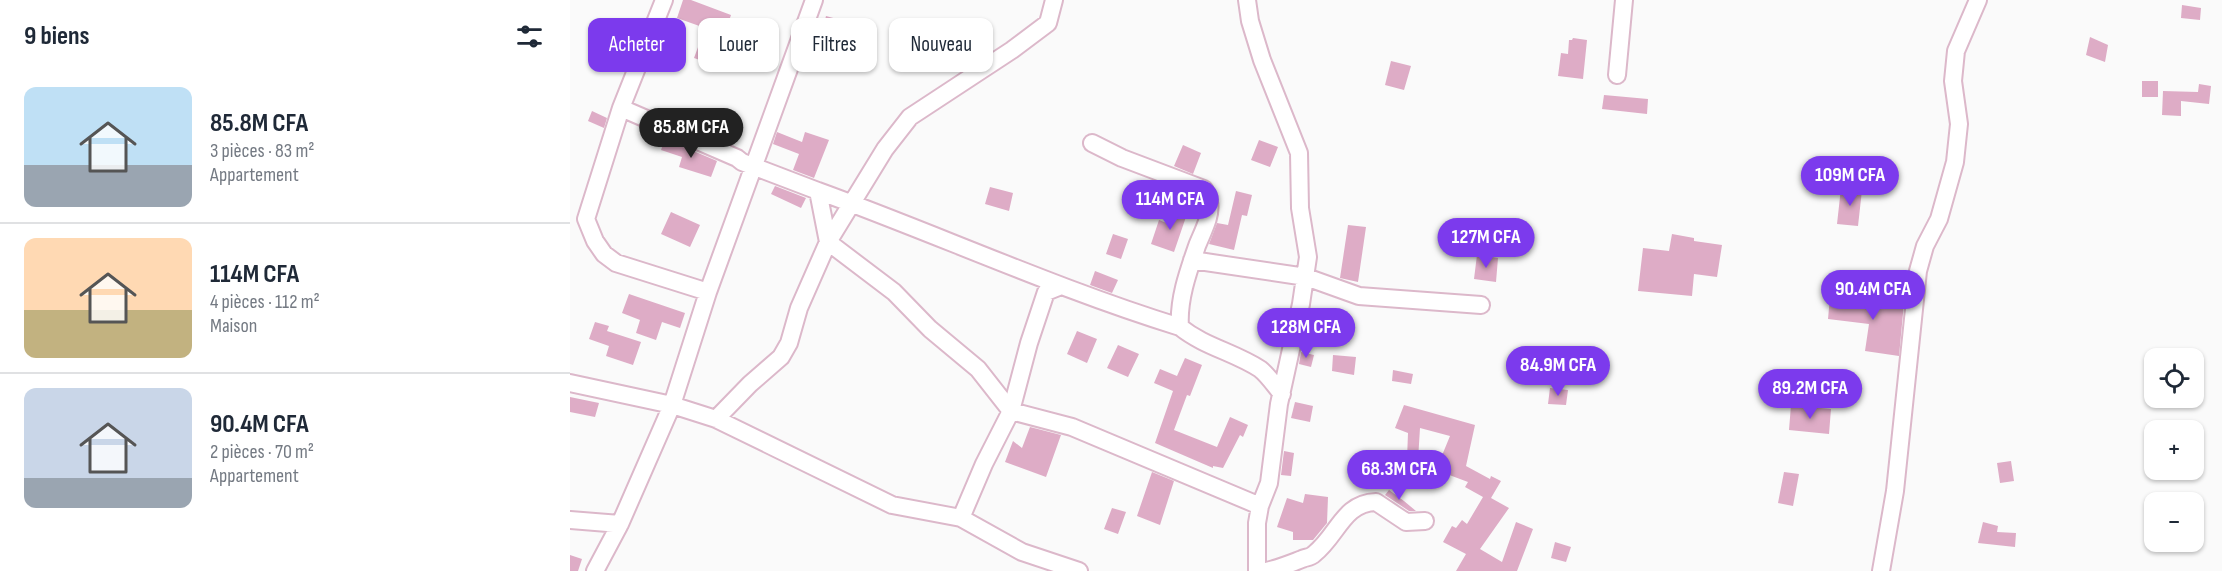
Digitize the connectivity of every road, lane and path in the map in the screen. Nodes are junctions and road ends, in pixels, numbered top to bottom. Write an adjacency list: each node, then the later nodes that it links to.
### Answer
1 (664, 0): 8 (street)
2 (814, 0): 10 (street)
3 (1054, 0): 12 (street)
4 (1247, 0): 15 (street)
5 (1624, 0): 7 (street)
6 (1978, 0): 34 (street)
7 (1617, 75)
8 (621, 108): 10 (street); 17 (street)
9 (1092, 143): 14 (street)
10 (754, 166): 11 (street); 17 (street)
11 (818, 191): 12 (street); 13 (street)
12 (853, 203): 13 (street); 16 (street)
13 (828, 242): 23 (street); 24 (street)
14 (1192, 260): 15 (street); 19 (street)
15 (1306, 277): 18 (street); 21 (street)
16 (1061, 286): 19 (street); 23 (street)
17 (708, 292): 22 (street)
18 (1481, 305)
19 (1180, 327): 21 (street)
20 (570, 382): 22 (street)
21 (1282, 394): 25 (street)
22 (672, 405): 24 (street); 29 (street)
23 (1011, 411): 25 (street); 26 (street)
24 (716, 419): 26 (street)
25 (1260, 506): 32 (street)
26 (961, 518): 31 (street)
27 (570, 520): 29 (street)
28 (1425, 520): 33 (street)
29 (620, 524): 30 (street)
30 (596, 571)
31 (1078, 571)
32 (1257, 571)
33 (1266, 571)
34 (1881, 571)

